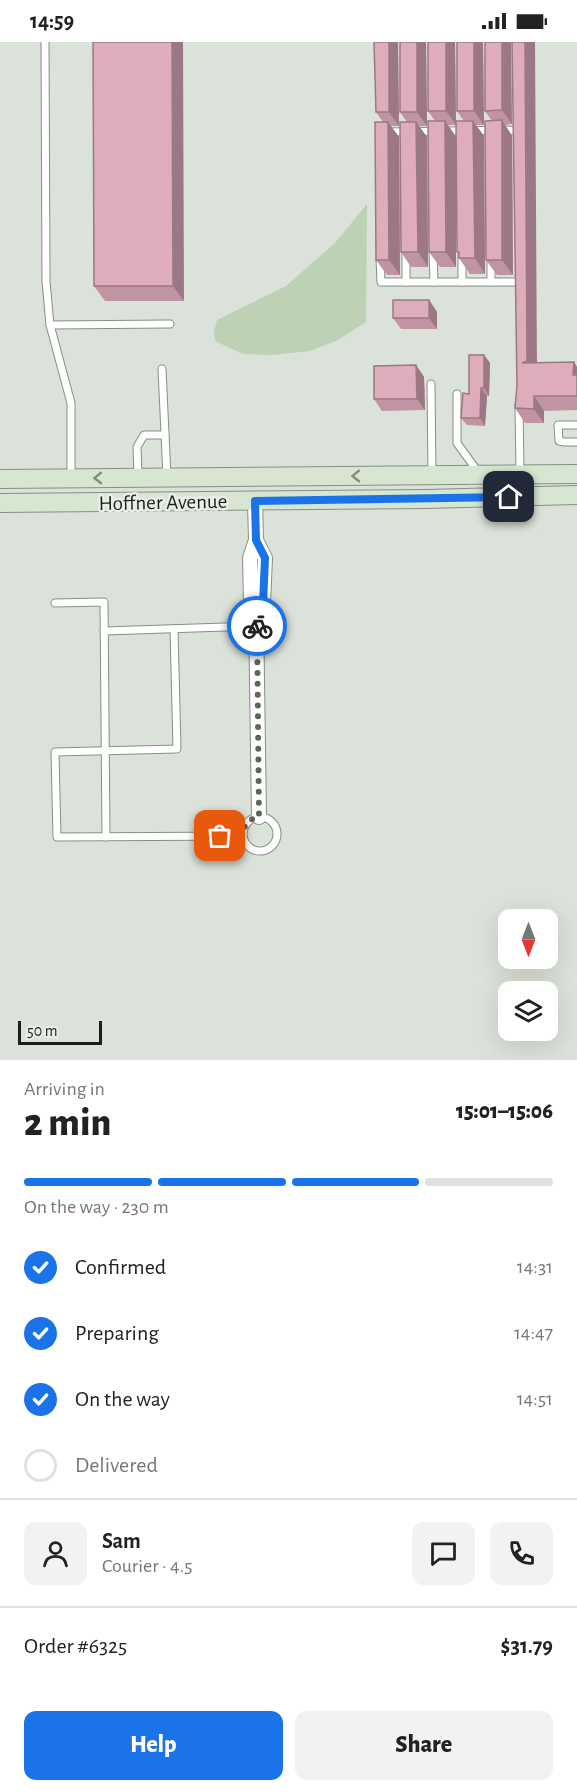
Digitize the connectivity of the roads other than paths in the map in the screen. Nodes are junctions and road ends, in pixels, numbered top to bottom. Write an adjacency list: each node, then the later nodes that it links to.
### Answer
1 (45, 42): 31 (lane)
2 (489, 119): 7 (lane)
3 (518, 119): 8 (lane)
4 (404, 120): 12 (lane)
5 (432, 120): 9 (lane)
6 (461, 120): 10 (lane)
7 (489, 130): 8 (lane); 10 (lane); 14 (lane)
8 (518, 130): 15 (lane)
9 (432, 131): 10 (lane); 12 (lane); 17 (lane)
10 (461, 131): 13 (lane)
11 (380, 132): 12 (lane)
12 (404, 132): 16 (lane)
13 (461, 142)
14 (490, 142)
15 (518, 142)
16 (405, 143)
17 (433, 143)
18 (380, 247): 24 (lane)
19 (406, 247): 24 (lane)
20 (433, 247): 25 (lane)
21 (462, 247): 26 (lane)
22 (490, 247): 27 (lane)
23 (518, 270): 28 (lane)
24 (406, 282): 25 (lane)
25 (434, 282): 26 (lane)
26 (462, 282): 27 (lane)
27 (491, 282): 28 (lane)
28 (518, 282): 29 (lane)
29 (518, 293)
30 (170, 324): 31 (lane)
31 (50, 325): 46 (lane)
32 (162, 369): 37 (lane)
33 (431, 384): 42 (lane)
34 (457, 394): 39 (lane)
35 (519, 400): 40 (lane)
36 (577, 425): 38 (lane)
37 (165, 435): 43 (lane); 44 (lane)
38 (577, 442)
39 (479, 474): 40 (main road, Hoffner Avenue); 42 (main road, Hoffner Avenue)
40 (520, 474): 41 (main road, Hoffner Avenue)
41 (577, 474)
42 (432, 475): 43 (main road, Hoffner Avenue, one-way to 43)
43 (167, 477): 44 (main road, Hoffner Avenue); 53 (main road)
44 (138, 478): 46 (main road, Hoffner Avenue, one-way to 46)
45 (0, 479): 46 (main road, Hoffner Avenue)
46 (71, 479): 48 (main road)
47 (577, 487): 50 (main road)
48 (0, 494)
49 (577, 495): 50 (main road, Hoffner Avenue)
50 (464, 498): 51 (main road, Hoffner Avenue)
51 (255, 501): 53 (main road, Hoffner Avenue); 55 (street)
52 (0, 503): 53 (main road, Hoffner Avenue)
53 (63, 503)
54 (55, 603): 57 (lane)
55 (256, 620): 56 (lane); 59 (street)
56 (174, 629): 57 (lane); 58 (lane)
57 (104, 631): 58 (lane)
58 (106, 750): 61 (lane); 61 (lane)
59 (259, 817): 60 (lane); 60 (lane)
60 (243, 836): 61 (lane)
61 (106, 837)

